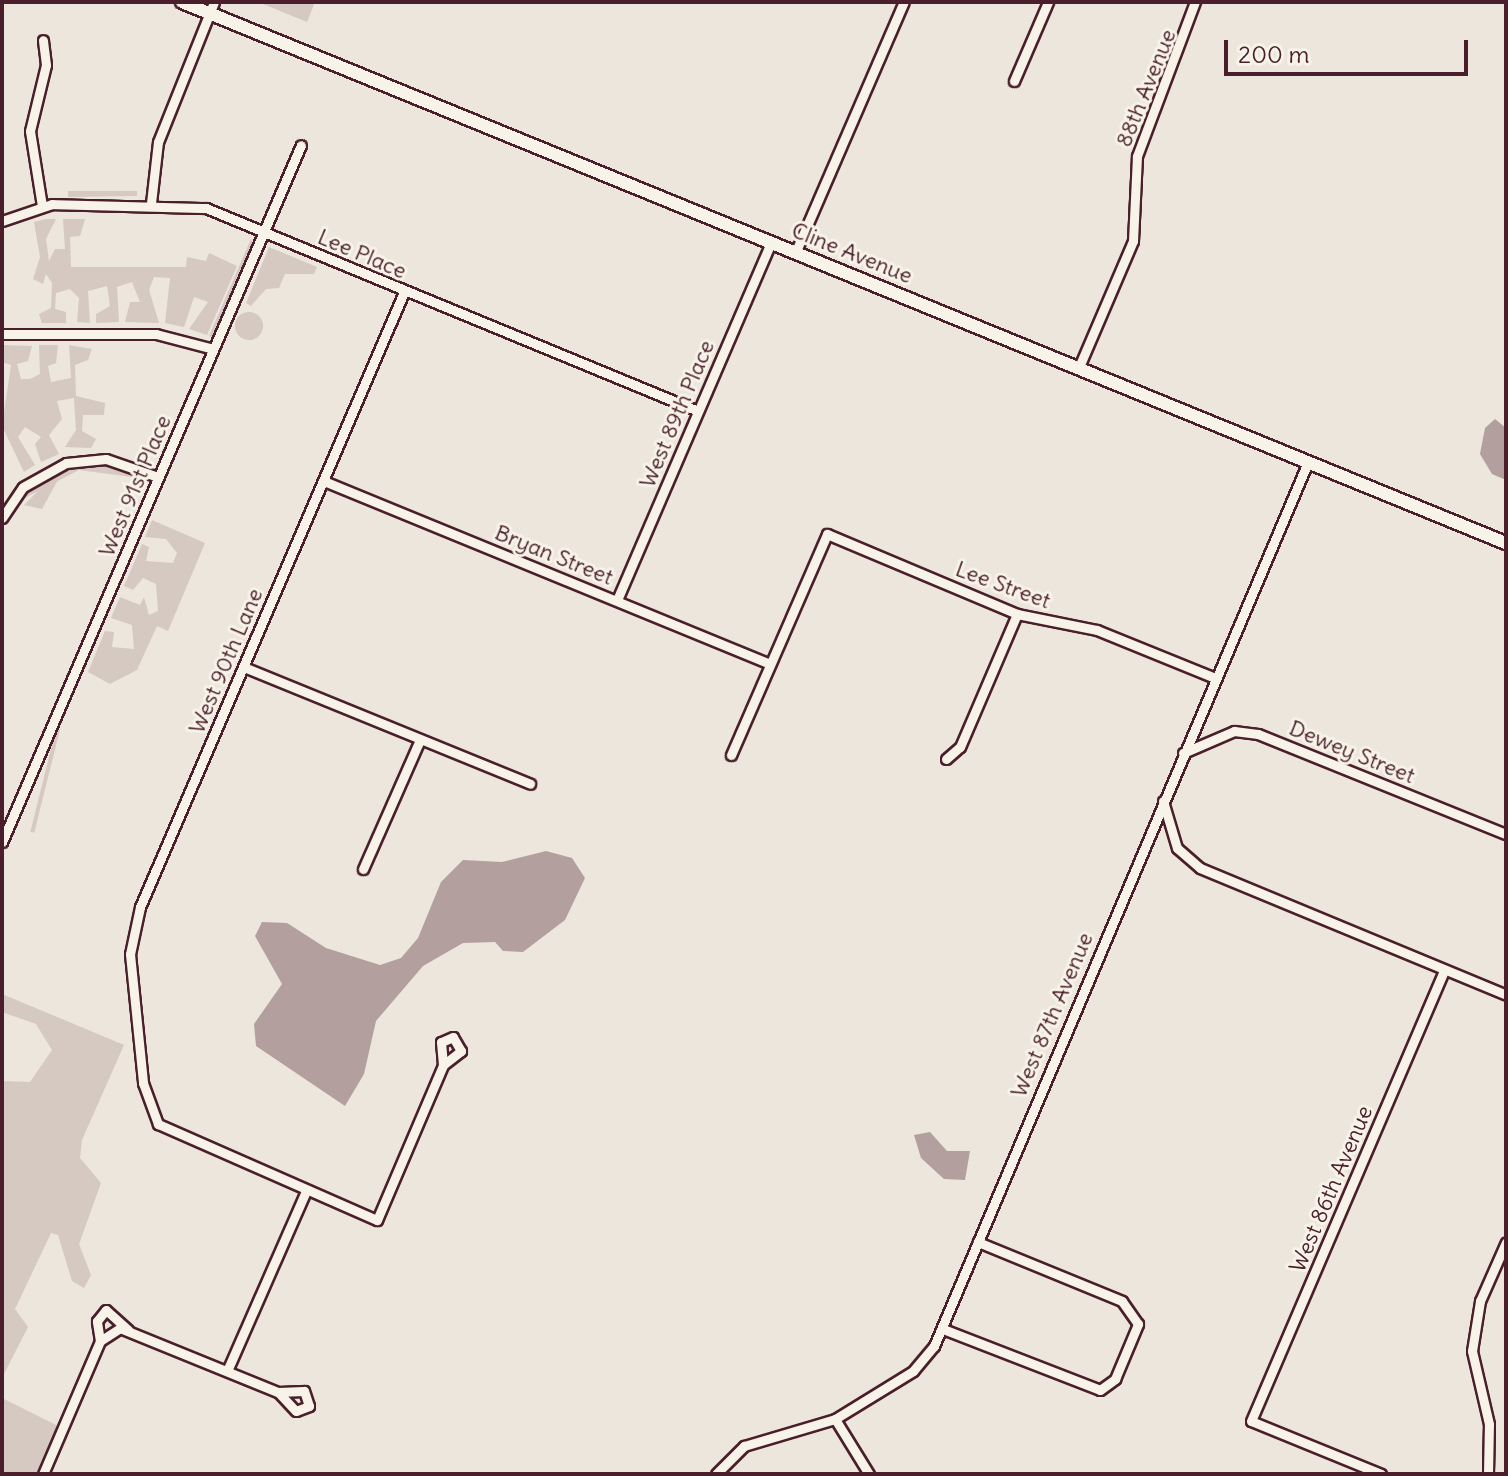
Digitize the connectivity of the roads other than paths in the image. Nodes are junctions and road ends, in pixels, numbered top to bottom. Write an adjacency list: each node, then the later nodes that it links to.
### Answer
1 (182, 2): 5 (street, Cline Avenue)
2 (904, 2): 14 (street)
3 (1048, 2): 7 (street)
4 (1195, 2): 18 (street, 88th Avenue)
5 (212, 8): 9 (street); 13 (street, Cline Avenue)
6 (43, 40): 10 (street)
7 (1014, 81)
8 (301, 145): 12 (street, West 91st Place)
9 (151, 203): 10 (street, Lee Place); 12 (street, Lee Place)
10 (42, 206): 11 (street, Lee Place)
11 (2, 221)
12 (265, 232): 15 (street, Lee Place); 17 (street, West 91st Place)
13 (771, 242): 14 (street, Cline Avenue); 19 (street, West 89th Place)
14 (796, 251): 18 (street, Cline Avenue)
15 (404, 292): 19 (street, Lee Place); 22 (street, West 90th Lane)
16 (2, 334): 17 (street)
17 (213, 349): 21 (street, West 91st Place)
18 (1079, 367): 20 (street, Cline Avenue)
19 (698, 411): 25 (street, West 89th Place)
20 (1308, 462): 24 (street, Cline Avenue); 29 (street, West 87th Avenue)
21 (158, 477): 23 (street); 37 (street, West 91st Place)
22 (324, 481): 25 (street, Bryan Street); 28 (street, West 90th Lane)
23 (2, 518)
24 (1506, 543)
25 (617, 600): 27 (street, Bryan Street)
26 (1017, 614): 27 (street, Lee Street); 29 (street, Lee Street); 33 (street)
27 (770, 664): 32 (street)
28 (244, 667): 30 (street); 42 (street, West 90th Lane)
29 (1215, 678): 31 (street, West 87th Avenue)
30 (420, 740): 34 (street); 38 (street)
31 (1183, 753): 35 (street, West 87th Avenue); 36 (street, Dewey Street)
32 (731, 755)
33 (946, 759)
34 (530, 784)
35 (1163, 801): 39 (street); 43 (street, West 87th Avenue)
36 (1506, 834)
37 (2, 842)
38 (363, 869)
39 (1444, 971): 40 (street); 54 (street, West 86th Avenue)
40 (1506, 995)
41 (443, 1065): 42 (street, West 90th Lane)
42 (306, 1191): 48 (street)
43 (978, 1242): 45 (street, West 87th Avenue); 45 (street)
44 (1506, 1242): 55 (street)
45 (943, 1329): 50 (street, West 87th Avenue)
46 (128, 1330): 47 (street); 47 (street); 48 (street)
47 (100, 1341): 51 (street)
48 (227, 1371): 49 (street)
49 (278, 1392)
50 (835, 1419): 52 (street, West 87th Avenue); 53 (street)
51 (43, 1474)
52 (716, 1474)
53 (869, 1474)
54 (1381, 1474)
55 (1488, 1474)

